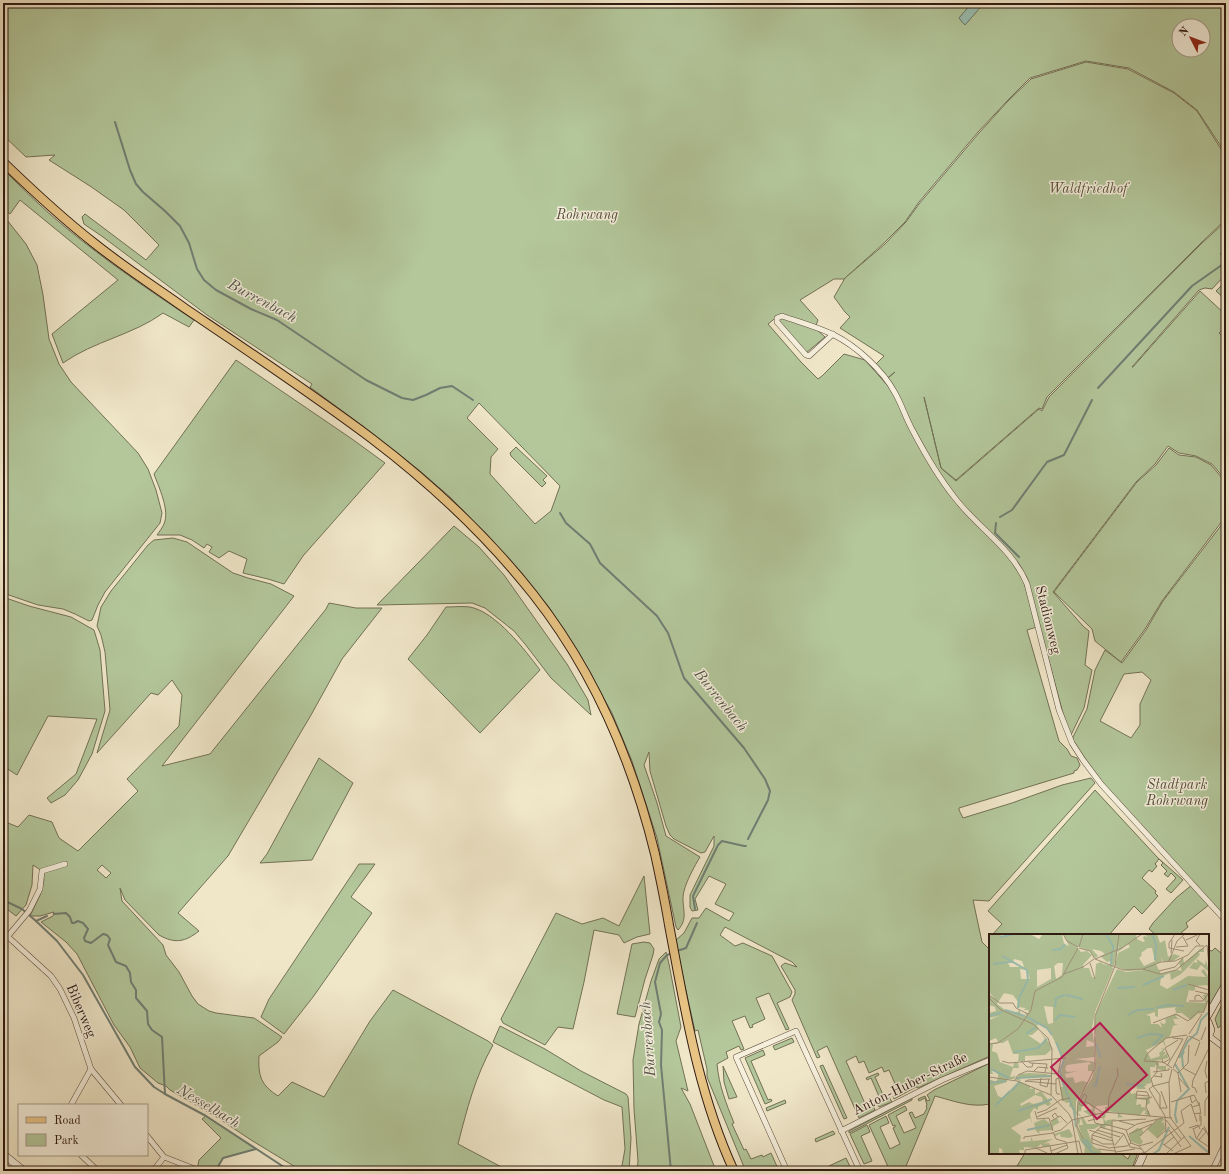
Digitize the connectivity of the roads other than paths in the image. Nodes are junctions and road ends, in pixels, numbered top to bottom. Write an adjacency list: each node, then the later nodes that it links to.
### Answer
1 (3, 162): 27 (main road)
2 (833, 334): 2 (street, Stadionweg); 4 (street, Stadionweg)
3 (65, 864): 5 (street)
4 (1226, 921)
5 (7, 936): 6 (street); 13 (street, Biberweg)
6 (3, 942)
7 (1226, 984): 8 (main road)
8 (1209, 1013)
9 (1209, 1025): 10 (main road)
10 (1209, 1036): 11 (street)
11 (1226, 1049)
12 (989, 1060): 16 (street, Anton-Huber-Straße)
13 (91, 1070): 14 (street); 15 (street, Biberweg)
14 (71, 1104)
15 (120, 1104)
16 (841, 1131): 28 (street, Anton-Huber-Straße); 29 (street, Anton-Huber-Straße)
17 (148, 1137): 22 (street)
18 (1226, 1142): 31 (street)
19 (3, 1154): 23 (main road)
20 (1144, 1154): 30 (main road)
21 (82, 1156): 24 (street)
22 (164, 1157): 25 (street); 26 (street)
23 (24, 1171)
24 (98, 1171)
25 (153, 1171)
26 (200, 1171)
27 (734, 1171)
28 (786, 1171)
29 (860, 1171)
30 (1136, 1171)
31 (1212, 1171)

